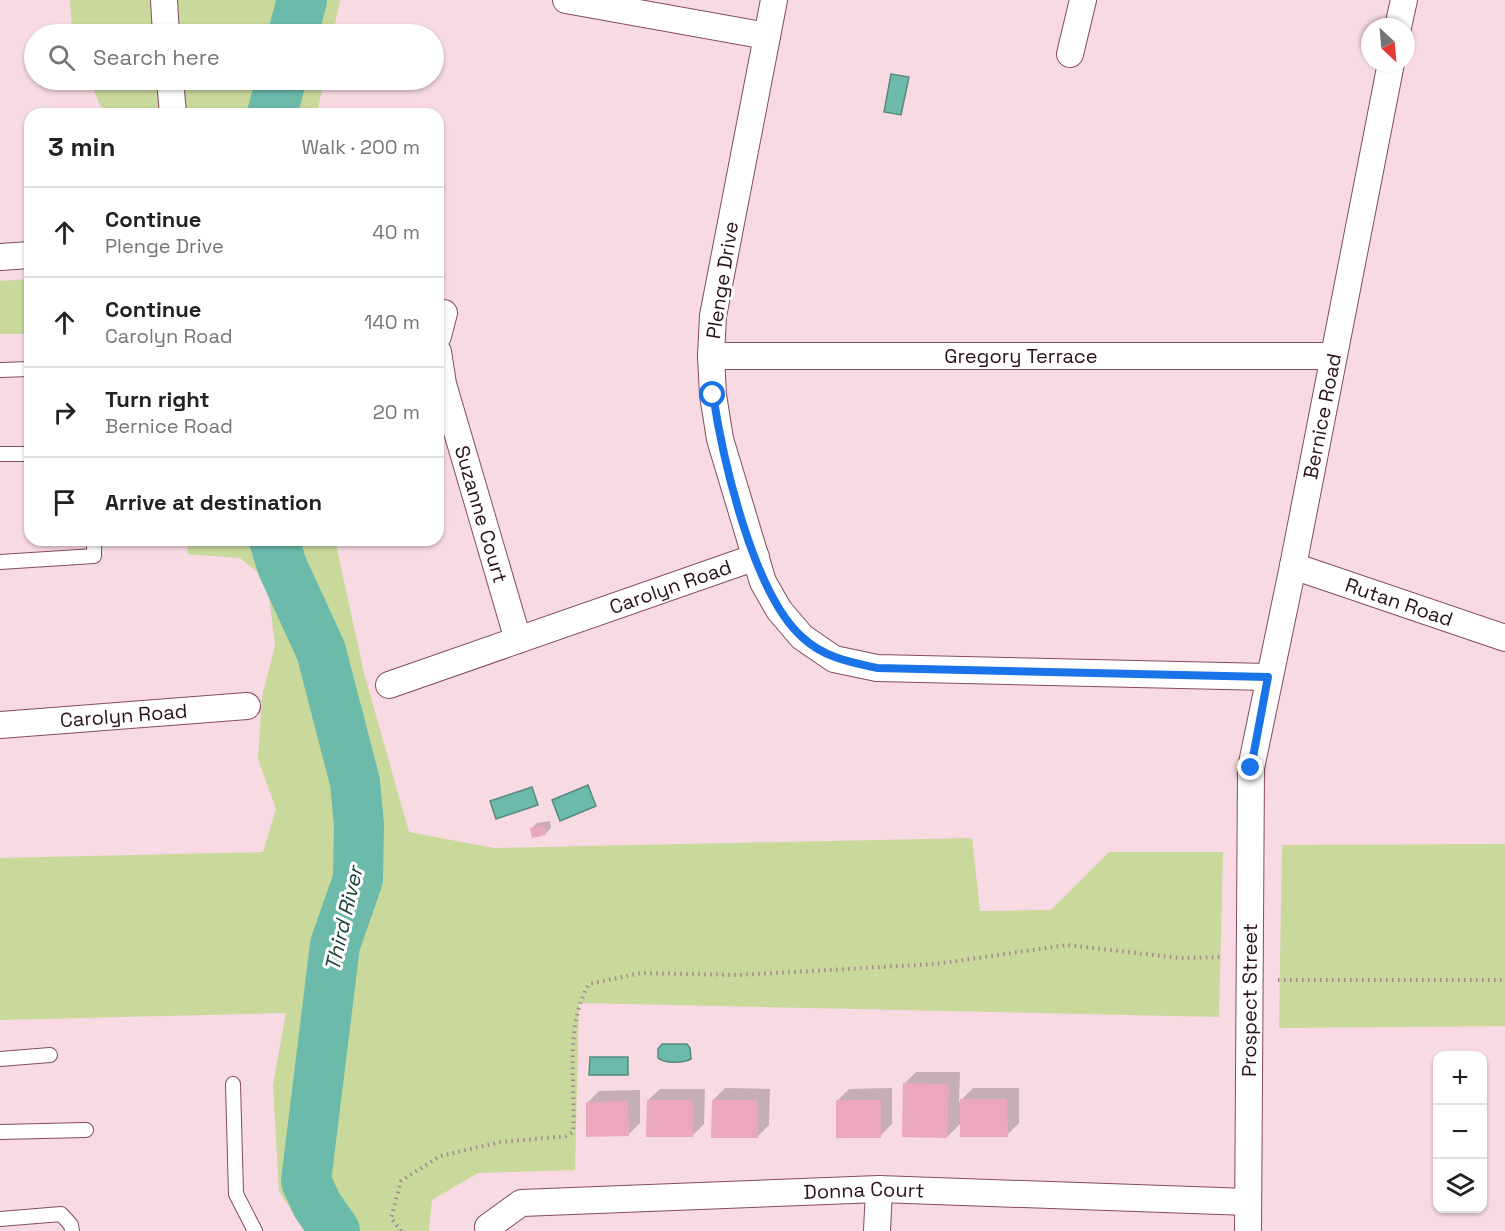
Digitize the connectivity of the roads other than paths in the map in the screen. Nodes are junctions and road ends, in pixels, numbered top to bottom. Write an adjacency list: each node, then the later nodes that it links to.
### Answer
1 (164, 0): 7 (street)
2 (566, 0): 8 (street)
3 (774, 0): 8 (street, Plenge Drive)
4 (1083, 0): 9 (street)
5 (1404, 0): 6 (street)
6 (1400, 18)
7 (165, 24)
8 (767, 36): 15 (street, Plenge Drive)
9 (1070, 54)
10 (1389, 72): 16 (street, Bernice Road)
11 (171, 90): 12 (street)
12 (172, 108)
13 (24, 255): 14 (street)
14 (0, 257)
15 (711, 356): 16 (street, Gregory Terrace); 23 (street, Plenge Drive)
16 (1333, 356): 25 (street, Bernice Road)
17 (24, 369): 18 (lane)
18 (0, 370)
19 (444, 391): 27 (street, Suzanne Court)
20 (0, 454): 21 (lane)
21 (24, 454)
22 (93, 546): 24 (lane)
23 (756, 557): 27 (street, Carolyn Road); 28 (street, Carolyn Road)
24 (0, 562)
25 (1293, 566): 26 (street, Rutan Road); 28 (street, Bernice Road)
26 (1505, 638)
27 (518, 640): 29 (street, Carolyn Road)
28 (1268, 677): 32 (street, Bernice Road)
29 (389, 686)
30 (247, 706): 31 (street, Carolyn Road)
31 (0, 725)
32 (1251, 768): 39 (street, Prospect Street)
33 (50, 1056): 34 (lane)
34 (0, 1059)
35 (233, 1083): 43 (lane)
36 (86, 1130): 37 (lane)
37 (0, 1132)
38 (879, 1189): 39 (street, Donna Court); 41 (street, Donna Court); 44 (street)
39 (1248, 1202): 45 (street, Prospect Street)
40 (0, 1219): 42 (lane)
41 (488, 1227)
42 (72, 1231)
43 (255, 1231)
44 (878, 1231)
45 (1248, 1231)

